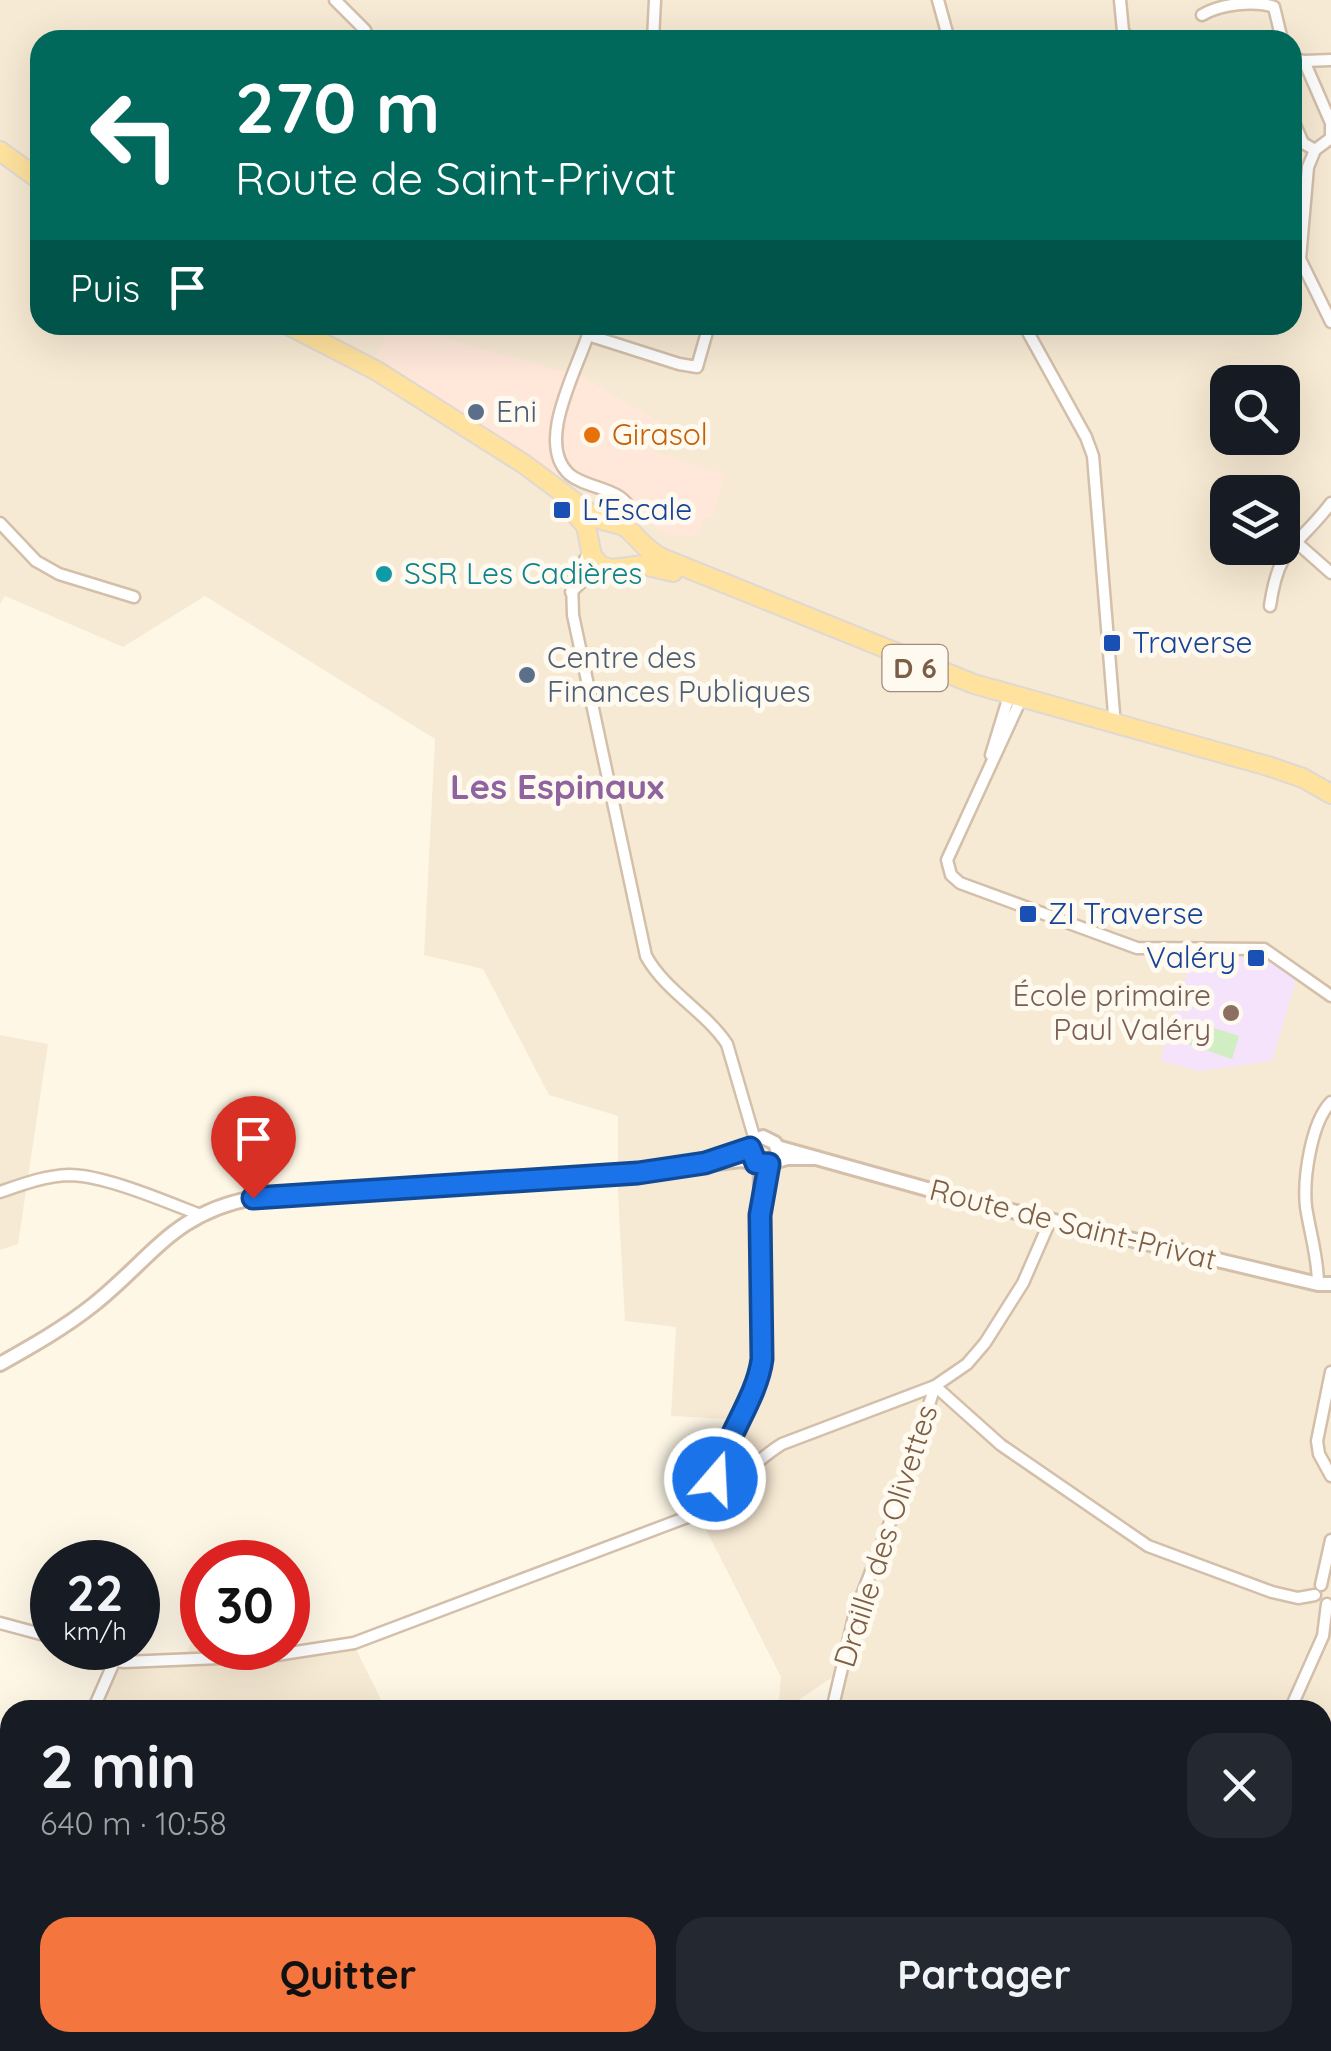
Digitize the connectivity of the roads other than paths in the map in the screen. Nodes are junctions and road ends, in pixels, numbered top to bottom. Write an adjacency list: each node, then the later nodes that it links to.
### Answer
1 (335, 0): 6 (street)
2 (655, 0): 7 (street)
3 (938, 0): 8 (street)
4 (1120, 0): 9 (street)
5 (1202, 14): 10 (street)
6 (364, 30)
7 (654, 30)
8 (946, 30)
9 (1123, 30)
10 (1280, 30)
11 (1302, 59): 12 (street)
12 (1331, 60)
13 (1302, 67): 14 (street)
14 (1331, 138): 16 (street)
15 (1302, 141): 16 (street)
16 (1316, 150): 19 (street)
17 (0, 151): 18 (main road)
18 (30, 173)
19 (1302, 236)
20 (1302, 263): 21 (street)
21 (1331, 322)
22 (307, 335): 27 (main road)
23 (588, 335): 31 (street)
24 (603, 335): 25 (street)
25 (706, 335)
26 (1029, 335): 44 (street)
27 (546, 480): 30 (main road); 34 (main road)
28 (1331, 503): 32 (street)
29 (0, 523): 41 (street)
30 (608, 524): 31 (main road); 34 (main road)
31 (633, 529): 35 (main road); 39 (main road, D 6)
32 (1300, 538)
33 (1300, 546): 38 (street)
34 (590, 548): 37 (main road); 40 (street)
35 (626, 565): 37 (main road); 39 (main road, D 6)
36 (1279, 565): 42 (street)
37 (607, 568): 40 (street)
38 (1331, 573)
39 (722, 585): 43 (main road, D 6)
40 (571, 592): 48 (street)
41 (134, 597)
42 (1270, 606)
43 (1013, 702): 44 (main road, D 6); 46 (street)
44 (1115, 726): 45 (main road, D 6)
45 (1331, 794)
46 (1331, 996)
47 (1331, 1102): 52 (street)
48 (763, 1153): 50 (street, Route de Saint-Privat); 51 (street, Route de Saint-Privat); 57 (street)
49 (0, 1192): 50 (street)
50 (198, 1214): 53 (street, Route de Saint-Privat)
51 (1050, 1222): 52 (street, Route de Saint-Privat); 55 (street, Draille des Olivettes)
52 (1324, 1284)
53 (0, 1364)
54 (1331, 1372): 56 (street)
55 (935, 1386): 57 (street); 59 (street); 66 (street, Draille des Olivettes)
56 (1331, 1476)
57 (708, 1505): 63 (street)
58 (1331, 1540): 59 (street)
59 (1322, 1589): 60 (street)
60 (1329, 1603): 67 (street)
61 (0, 1623): 62 (street)
62 (30, 1631)
63 (160, 1660)
64 (110, 1670): 65 (street)
65 (97, 1700)
66 (834, 1700)
67 (1294, 1700)

